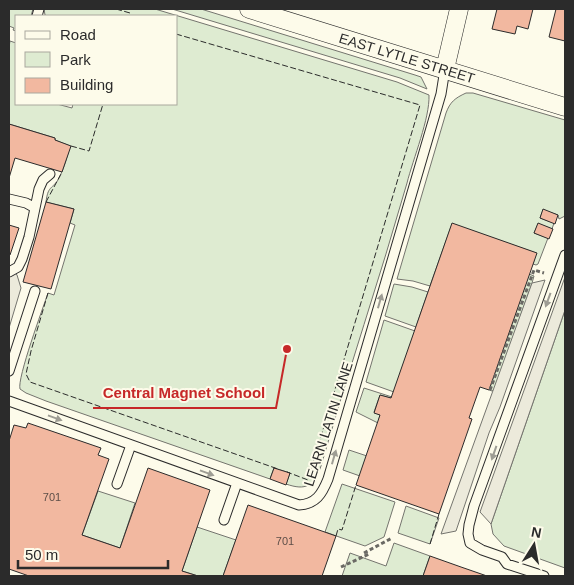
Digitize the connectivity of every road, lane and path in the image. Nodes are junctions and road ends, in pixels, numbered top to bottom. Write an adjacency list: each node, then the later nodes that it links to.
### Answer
1 (250, 9): 3 (street, EAST LYTLE STREET)
2 (459, 9): 3 (street)
3 (445, 69): 4 (street, EAST LYTLE STREET); 16 (lane, LEARN LATIN LANE, one-way to 3)
4 (565, 107)
5 (50, 174): 7 (lane)
6 (9, 199): 7 (lane)
7 (35, 208): 9 (lane)
8 (565, 254): 23 (lane, one-way to 23)
9 (9, 272)
10 (545, 273): 13 (path)
11 (35, 291): 12 (lane)
12 (9, 371)
13 (490, 390)
14 (9, 401): 15 (lane, LEARN LATIN LANE, one-way to 15)
15 (131, 445): 16 (lane, LEARN LATIN LANE, one-way to 16); 17 (lane)
16 (236, 483): 18 (lane)
17 (118, 484)
18 (224, 520)
19 (392, 538): 20 (path)
20 (364, 553)
21 (369, 554): 22 (path)
22 (341, 567)
23 (544, 576)

